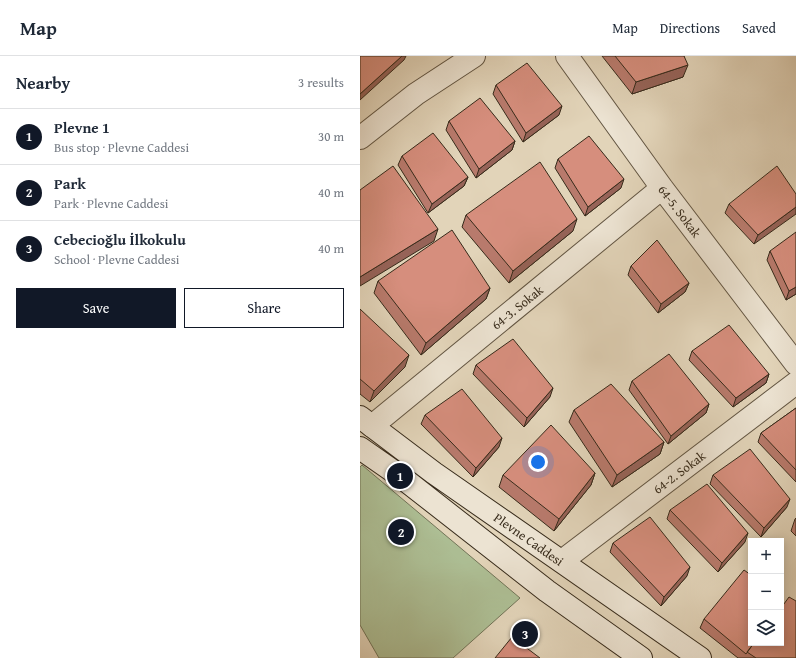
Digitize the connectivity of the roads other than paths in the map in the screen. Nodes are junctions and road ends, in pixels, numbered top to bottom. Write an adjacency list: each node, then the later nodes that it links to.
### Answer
1 (474, 56): 3 (street)
2 (567, 56): 4 (street, 64-5. Sokak)
3 (360, 138)
4 (662, 188): 5 (street, 64-5. Sokak); 7 (street, 64-3. Sokak)
5 (796, 364)
6 (796, 382): 9 (street, 64-2. Sokak)
7 (366, 422): 9 (street, Plevne Caddesi)
8 (360, 448): 10 (street)
9 (562, 561): 11 (street, Plevne Caddesi)
10 (641, 658)
11 (700, 658)

